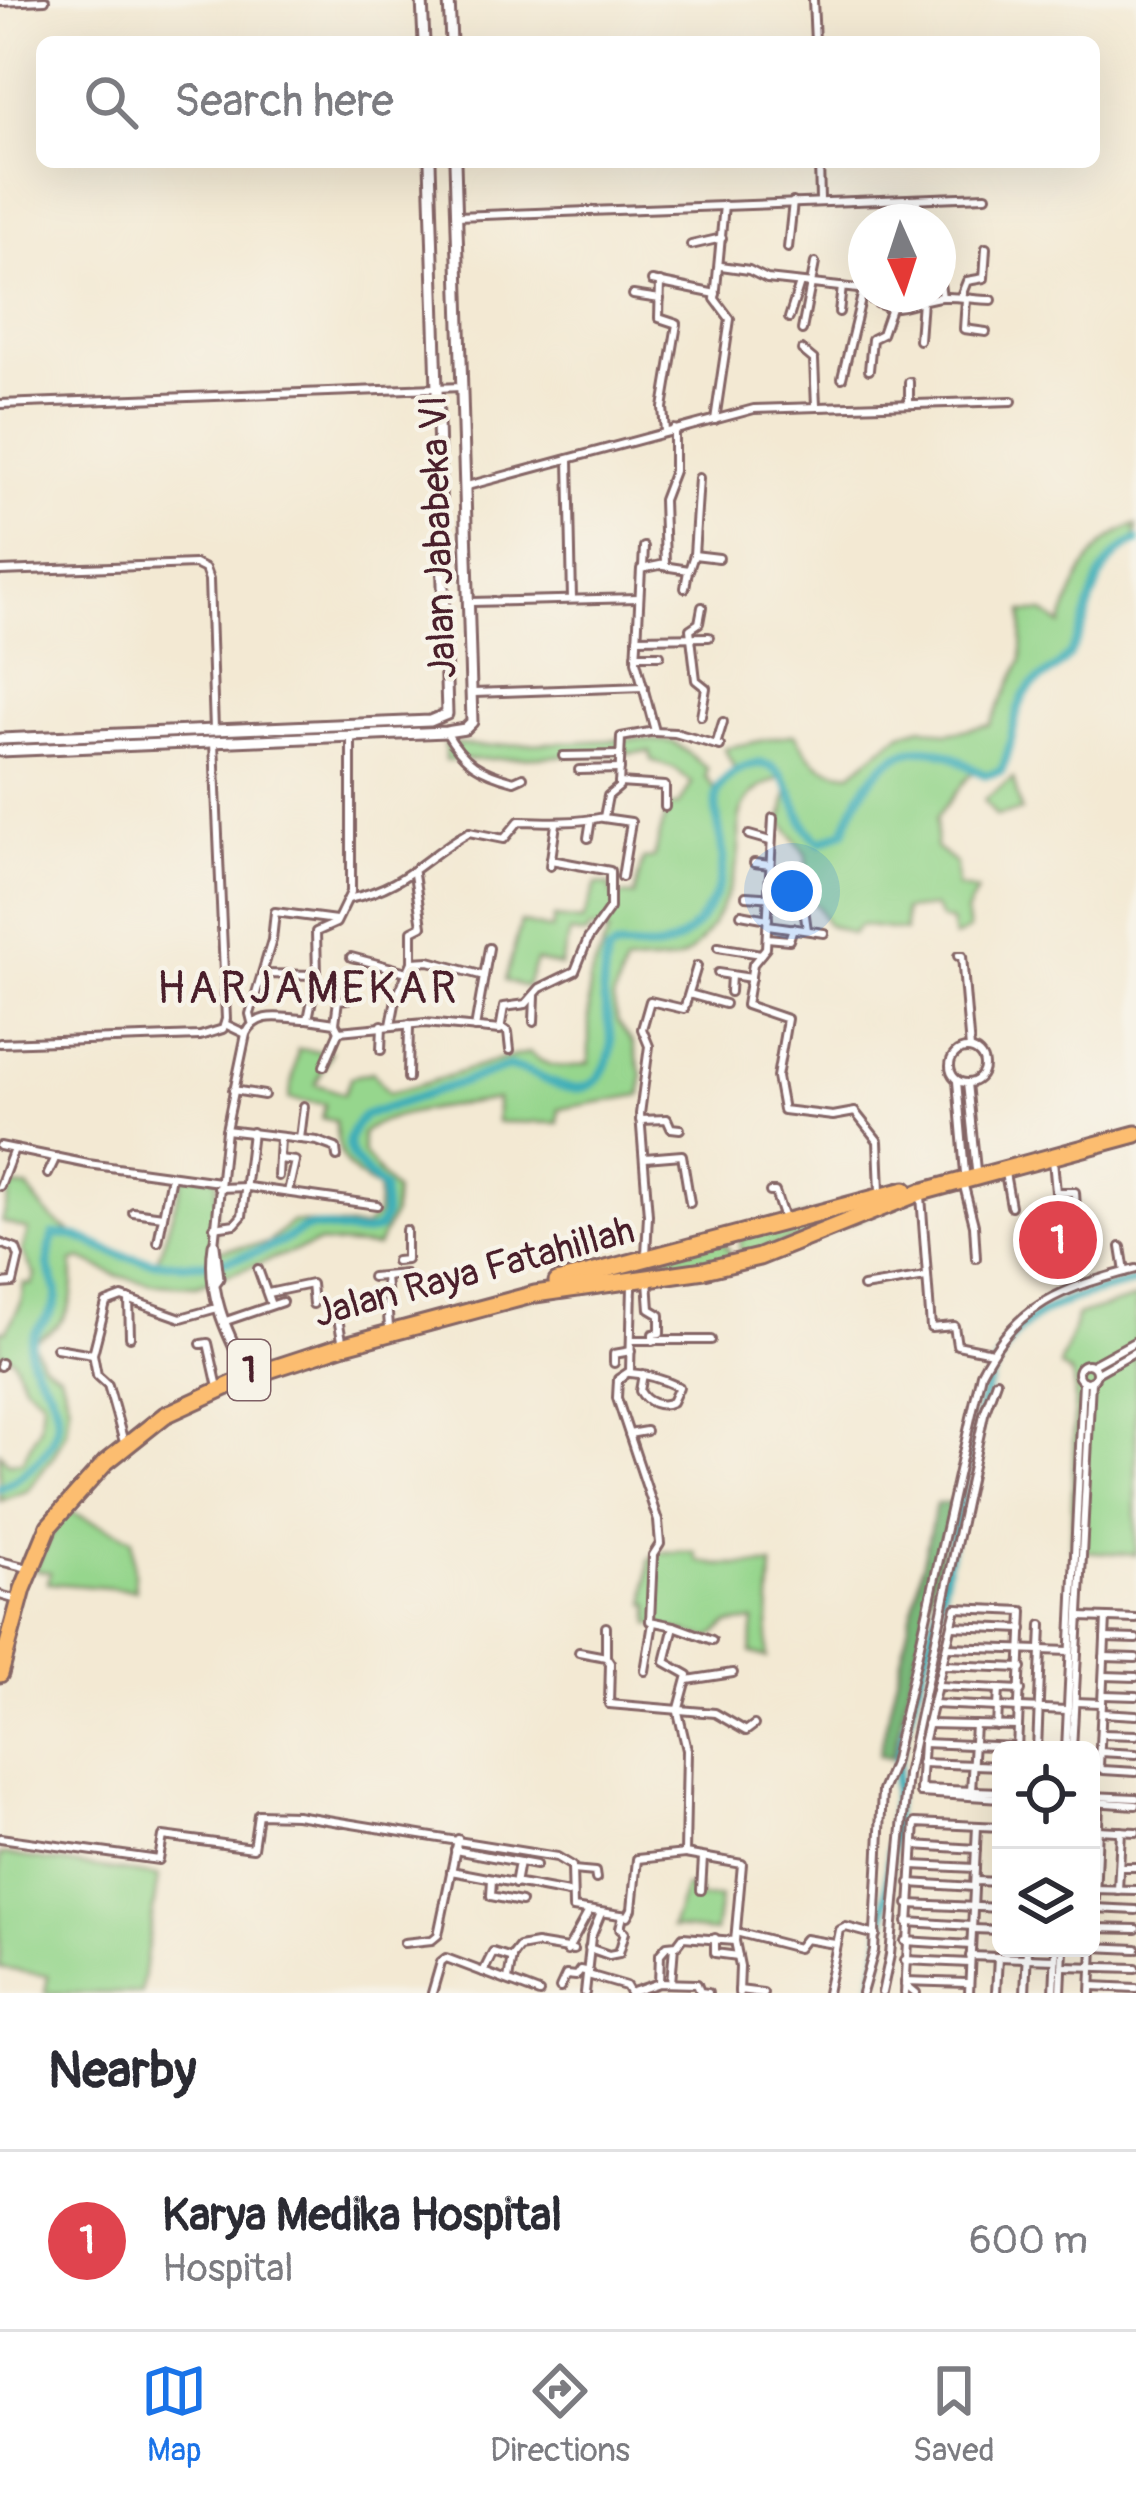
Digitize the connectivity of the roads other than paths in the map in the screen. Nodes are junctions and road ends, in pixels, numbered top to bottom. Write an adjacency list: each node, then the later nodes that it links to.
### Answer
1 (45, 0): 5 (street)
2 (422, 0): 6 (street)
3 (449, 0): 7 (street)
4 (814, 0): 8 (street)
5 (0, 2)
6 (424, 36)
7 (451, 36)
8 (815, 36)
9 (430, 168): 50 (street, Jalan Jababeka VI)
10 (455, 168): 18 (street, Jalan Jababeka VI)
11 (819, 168): 14 (street)
12 (986, 196): 13 (street)
13 (916, 199): 14 (street); 17 (street)
14 (820, 200): 15 (street)
15 (793, 202): 16 (street); 21 (street)
16 (724, 204): 18 (street); 19 (street)
17 (916, 204)
18 (457, 216): 49 (street, Jalan Jababeka VI)
19 (723, 238): 20 (street); 25 (street)
20 (691, 245)
21 (788, 248)
22 (986, 248): 34 (street)
23 (815, 263): 28 (street)
24 (761, 265): 26 (street)
25 (721, 266): 26 (street); 31 (street)
26 (758, 276): 27 (street)
27 (800, 283): 28 (street); 41 (street)
28 (813, 284): 29 (street); 42 (street)
29 (842, 287): 30 (street); 37 (street)
30 (848, 288)
31 (716, 294): 35 (street); 55 (street)
32 (633, 295): 35 (street)
33 (956, 298): 34 (street)
34 (964, 298): 36 (street); 43 (street)
35 (660, 299): 56 (street)
36 (992, 300)
37 (839, 312)
38 (860, 312): 47 (street)
39 (890, 312): 46 (street)
40 (922, 312): 44 (street)
41 (789, 318)
42 (802, 330)
43 (986, 332)
44 (919, 340)
45 (802, 350): 54 (street)
46 (869, 370)
47 (842, 378)
48 (908, 382): 53 (street)
49 (460, 387): 50 (street); 59 (street, Jalan Jababeka VI)
50 (437, 389): 52 (street); 79 (street, Jalan Jababeka VI)
51 (1012, 401): 53 (street)
52 (0, 404)
53 (909, 404): 54 (street)
54 (816, 406): 55 (street)
55 (715, 420): 56 (street)
56 (670, 430): 57 (street); 64 (street)
57 (569, 459): 59 (street); 69 (street)
58 (699, 478): 61 (street)
59 (466, 486): 70 (street, Jalan Jababeka VI)
60 (644, 548): 63 (street)
61 (694, 555): 62 (street); 66 (street)
62 (719, 558)
63 (644, 566): 64 (street); 68 (street)
64 (663, 566): 66 (street)
65 (0, 571): 84 (street)
66 (688, 571): 67 (street)
67 (685, 588)
68 (639, 598): 69 (street); 73 (street)
69 (572, 600): 70 (street)
70 (471, 602): 78 (street, Jalan Jababeka VI)
71 (702, 607): 74 (street)
72 (709, 637): 74 (street)
73 (637, 638): 74 (street); 76 (street)
74 (688, 638): 80 (street)
75 (660, 655): 76 (street)
76 (636, 656): 77 (street)
77 (644, 687): 78 (street); 87 (street)
78 (473, 692): 83 (street, Jalan Jababeka VI)
79 (447, 714): 83 (street); 85 (street, Jalan Jababeka VI)
80 (701, 716)
81 (688, 721): 88 (street)
82 (723, 722): 88 (street)
83 (470, 726): 86 (street, Jalan Jababeka VI)
84 (214, 730): 85 (street, Jalan Jababeka VI); 89 (street, Jalan Jababeka VI); 90 (street)
85 (351, 731): 86 (street, Jalan Jababeka VI); 90 (street, Jalan Jababeka VI); 112 (street)
86 (446, 732): 96 (street)
87 (654, 732): 88 (street); 92 (street)
88 (682, 735)
89 (0, 739)
90 (214, 744): 91 (street, Jalan Jababeka VI); 143 (street)
91 (0, 751)
92 (620, 754): 93 (street); 94 (street)
93 (563, 756)
94 (620, 769): 95 (street); 97 (street)
95 (579, 770)
96 (523, 777)
97 (620, 783): 98 (street); 99 (street)
98 (665, 807)
99 (603, 818): 101 (street); 109 (street)
100 (772, 818): 105 (street)
101 (591, 819): 102 (street); 104 (street)
102 (556, 824): 108 (street); 136 (street)
103 (749, 835): 105 (street)
104 (588, 838)
105 (770, 841): 107 (street)
106 (754, 863): 107 (street)
107 (770, 865): 111 (street)
108 (414, 874): 112 (street); 126 (street)
109 (622, 877)
110 (746, 896): 111 (street)
111 (769, 898): 113 (street); 117 (street)
112 (348, 899): 116 (street)
113 (792, 906)
114 (804, 908): 119 (street)
115 (741, 914): 117 (street)
116 (338, 920): 130 (street); 131 (street)
117 (768, 922): 118 (street); 121 (street)
118 (793, 928): 119 (street); 121 (street)
119 (807, 930): 120 (street)
120 (824, 933)
121 (767, 938): 124 (street)
122 (718, 947): 124 (street)
123 (489, 948): 133 (street)
124 (761, 954): 134 (street)
125 (350, 957): 128 (street)
126 (412, 962): 128 (street); 133 (street)
127 (697, 966): 137 (street)
128 (407, 972): 144 (street)
129 (718, 973): 132 (street)
130 (262, 974): 131 (street); 141 (street)
131 (317, 975): 140 (street)
132 (731, 975): 134 (street); 135 (street)
133 (484, 976): 147 (street)
134 (751, 978): 189 (street)
135 (730, 992)
136 (535, 994): 142 (street); 148 (street)
137 (689, 994): 139 (street); 161 (street)
138 (348, 999): 146 (street)
139 (724, 1004)
140 (308, 1019): 141 (street); 146 (street)
141 (252, 1022): 149 (street)
142 (534, 1022)
143 (225, 1024): 149 (street); 150 (street)
144 (387, 1024): 145 (street); 146 (street); 152 (street)
145 (409, 1024): 147 (street); 155 (street)
146 (337, 1027): 154 (street)
147 (475, 1028): 148 (street)
148 (502, 1028): 153 (street)
149 (246, 1034): 158 (street)
150 (0, 1042)
151 (968, 1049): 151 (street); 156 (street); 157 (street)
152 (381, 1050)
153 (510, 1050)
154 (324, 1066)
155 (408, 1078)
156 (957, 1080): 157 (street); 171 (street)
157 (967, 1083): 170 (street)
158 (233, 1090): 159 (street); 163 (street)
159 (264, 1094)
160 (304, 1106): 167 (street)
161 (640, 1120): 162 (street); 176 (street)
162 (680, 1129)
163 (226, 1130): 165 (street); 183 (street)
164 (1136, 1131): 168 (highway, 1)
165 (252, 1132): 166 (street); 185 (street)
166 (280, 1138): 167 (street); 177 (street)
167 (300, 1139): 175 (street)
168 (1085, 1144): 173 (highway, 1); 180 (highway, 1)
169 (0, 1146): 172 (street)
170 (974, 1146): 171 (street); 180 (street)
171 (963, 1147): 180 (street)
172 (14, 1149): 174 (street); 184 (street)
173 (1052, 1156): 178 (highway, 1); 193 (street)
174 (56, 1157): 179 (street); 181 (street)
175 (337, 1157)
176 (645, 1157): 190 (street); 211 (street)
177 (279, 1160): 182 (street); 188 (street)
178 (1004, 1169): 180 (highway, 1); 192 (street)
179 (48, 1174)
180 (968, 1174): 187 (highway, 1); 189 (highway, 1); 206 (street)
181 (171, 1176): 183 (street); 195 (street)
182 (278, 1176)
183 (219, 1185): 185 (street); 197 (street)
184 (0, 1186)
185 (245, 1188): 188 (street); 197 (street)
186 (770, 1192): 196 (street)
187 (921, 1192): 207 (highway, 1); 215 (street)
188 (287, 1195): 191 (street)
189 (879, 1197): 196 (highway, 1)
190 (690, 1203)
191 (377, 1205)
192 (1011, 1206)
193 (1076, 1210)
194 (134, 1212): 195 (street)
195 (163, 1216): 201 (street)
196 (785, 1222): 199 (highway, 1)
197 (214, 1227): 203 (street)
198 (406, 1230): 208 (street)
199 (746, 1233): 200 (highway, Jalan Raya Fatahillah / 1); 207 (highway)
200 (721, 1240): 209 (highway); 211 (highway, Jalan Raya Fatahillah / 1)
201 (158, 1242)
202 (0, 1243): 216 (street)
203 (215, 1246): 223 (street)
204 (1121, 1247): 212 (street)
205 (396, 1251): 208 (street)
206 (976, 1258)
207 (750, 1259): 209 (highway, Jalan Raya Fatahillah / 1)
208 (397, 1261): 213 (street)
209 (725, 1266): 211 (highway, Jalan Raya Fatahillah / 1)
210 (259, 1269): 218 (street)
211 (642, 1273): 225 (highway, Jalan Raya Fatahillah / 1); 230 (street); 232 (street)
212 (1130, 1273): 237 (street)
213 (385, 1276): 214 (street); 227 (street)
214 (372, 1277)
215 (926, 1277): 217 (street); 237 (street)
216 (0, 1284)
217 (863, 1287)
218 (268, 1293): 221 (street); 222 (street)
219 (129, 1299): 223 (street); 228 (street); 239 (street)
220 (282, 1302): 222 (street)
221 (313, 1304)
222 (272, 1305): 226 (street)
223 (217, 1308): 226 (street)
224 (336, 1308): 229 (street)
225 (437, 1317): 227 (highway, Jalan Raya Fatahillah / 1); 281 (highway, Jalan Raya Fatahillah / 1)
226 (221, 1322): 242 (street)
227 (389, 1327): 229 (highway, Jalan Raya Fatahillah / 1)
228 (130, 1337)
229 (342, 1340): 242 (highway, Jalan Raya Fatahillah / 1)
230 (631, 1340): 232 (street); 236 (street)
231 (711, 1340): 232 (street)
232 (653, 1341)
233 (1136, 1341): 241 (street)
234 (201, 1344): 247 (street)
235 (56, 1348): 239 (street)
236 (631, 1351): 240 (street); 243 (street)
237 (992, 1352): 316 (street)
238 (1136, 1352): 241 (street)
239 (93, 1354): 250 (street)
240 (614, 1364)
241 (1094, 1369): 246 (street); 246 (street)
242 (246, 1370): 247 (highway, Jalan Raya Fatahillah / 1)
243 (630, 1373): 244 (street); 249 (street)
244 (643, 1374): 244 (street)
245 (996, 1381): 316 (street)
246 (1087, 1381): 255 (street); 272 (street)
247 (217, 1383): 250 (highway, Jalan Raya Fatahillah / 1)
248 (646, 1431): 249 (street)
249 (629, 1434): 258 (street)
250 (123, 1439): 252 (highway, Jalan Raya Fatahillah / 1)
251 (0, 1561): 252 (street)
252 (24, 1567): 253 (highway, Jalan Raya Fatahillah / 1)
253 (7, 1597): 268 (highway, Jalan Raya Fatahillah / 1)
254 (1002, 1608): 261 (street); 263 (street); 264 (street)
255 (1079, 1617): 256 (street); 272 (street)
256 (1106, 1618): 257 (street); 265 (street)
257 (1136, 1619)
258 (652, 1623): 260 (street); 277 (street)
259 (1042, 1625): 271 (street)
260 (674, 1626): 266 (street); 277 (street)
261 (952, 1626): 263 (street); 269 (street)
262 (606, 1627): 274 (street)
263 (1001, 1628): 264 (street)
264 (1023, 1629): 270 (street)
265 (1105, 1638): 267 (street); 275 (street)
266 (712, 1640)
267 (1136, 1640)
268 (0, 1644)
269 (947, 1647): 270 (street); 278 (street)
270 (1023, 1649): 271 (street); 279 (street)
271 (1042, 1650): 272 (street); 294 (street)
272 (1074, 1651): 290 (street); 295 (street)
273 (579, 1652): 274 (street)
274 (606, 1657): 296 (street)
275 (1104, 1657): 276 (street); 282 (street)
276 (1136, 1658)
277 (668, 1665): 284 (street)
278 (943, 1665): 279 (street); 285 (street)
279 (1022, 1668): 287 (street)
280 (734, 1673): 284 (street)
281 (0, 1674)
282 (1103, 1676): 283 (street); 289 (street)
283 (1136, 1677)
284 (688, 1680): 296 (street)
285 (938, 1686): 286 (street); 291 (street)
286 (999, 1689): 287 (street); 292 (street)
287 (1021, 1690): 293 (street)
288 (1136, 1696): 289 (street)
289 (1102, 1699): 290 (street); 297 (street)
290 (1075, 1702): 309 (street)
291 (933, 1704): 292 (street); 299 (street)
292 (998, 1707): 293 (street); 302 (street)
293 (1019, 1709): 294 (street); 303 (street)
294 (1039, 1709): 295 (street); 307 (street)
295 (1068, 1710): 308 (street)
296 (678, 1712): 300 (street); 337 (street)
297 (1102, 1713): 298 (street); 304 (street)
298 (1136, 1715)
299 (927, 1724): 301 (street); 310 (street)
300 (754, 1725)
301 (975, 1725): 302 (street); 311 (street)
302 (997, 1726): 303 (street)
303 (1018, 1726): 306 (street)
304 (1101, 1734): 305 (street); 313 (street)
305 (1136, 1735)
306 (1017, 1741)
307 (1037, 1741)
308 (1069, 1741)
309 (1070, 1741)
310 (923, 1743): 311 (street); 315 (street)
311 (974, 1745): 312 (street); 317 (street)
312 (992, 1747)
313 (1100, 1752): 314 (street)
314 (1136, 1754)
315 (920, 1763): 317 (street); 321 (street)
316 (900, 1765): 373 (street); 415 (street)
317 (973, 1765): 318 (street); 322 (street)
318 (992, 1766)
319 (1100, 1769): 320 (street)
320 (1136, 1772)
321 (920, 1789): 322 (street); 324 (street)
322 (971, 1791): 323 (street)
323 (992, 1794)
324 (992, 1795)
325 (1100, 1800): 326 (street)
326 (1136, 1801)
327 (977, 1826): 328 (street); 334 (street); 335 (street)
328 (992, 1827)
329 (1100, 1830): 330 (street)
330 (1121, 1832): 331 (street); 342 (street)
331 (1136, 1832)
332 (0, 1838): 333 (street)
333 (458, 1839): 336 (street); 345 (street)
334 (913, 1845): 335 (street); 341 (street)
335 (976, 1849): 343 (street)
336 (455, 1850): 339 (street); 346 (street)
337 (685, 1854): 338 (street); 366 (street)
338 (703, 1858): 354 (street); 372 (street)
339 (519, 1862): 340 (street); 351 (street)
340 (536, 1864)
341 (911, 1865): 343 (street); 350 (street)
342 (1120, 1867): 344 (street); 355 (street)
343 (975, 1868): 352 (street)
344 (1136, 1868)
345 (573, 1870): 348 (street); 364 (street)
346 (451, 1871): 347 (street); 376 (street)
347 (492, 1879): 351 (street); 358 (street)
348 (596, 1879)
349 (992, 1882): 352 (street)
350 (910, 1883): 352 (street); 359 (street)
351 (515, 1884): 357 (street)
352 (974, 1884): 360 (street)
353 (1100, 1889): 355 (street)
354 (701, 1890)
355 (1118, 1890): 356 (street)
356 (1136, 1890)
357 (568, 1893)
358 (520, 1901)
359 (908, 1904): 360 (street); 367 (street)
360 (973, 1907): 361 (street); 368 (street)
361 (992, 1908)
362 (1100, 1908): 363 (street)
363 (1136, 1910)
364 (589, 1911): 365 (street); 388 (street)
365 (601, 1913): 366 (street); 381 (street)
366 (623, 1916): 381 (street)
367 (907, 1922): 368 (street); 375 (street)
368 (972, 1928): 370 (street); 378 (street)
369 (1100, 1928): 371 (street)
370 (992, 1929)
371 (1136, 1929)
372 (736, 1936): 374 (street); 377 (street); 383 (street)
373 (875, 1936): 377 (street); 414 (street)
374 (715, 1937): 379 (street); 383 (street)
375 (905, 1941): 378 (street); 390 (street)
376 (404, 1943)
377 (835, 1944): 413 (street)
378 (971, 1945): 391 (street)
379 (674, 1946): 399 (street); 400 (street)
380 (1100, 1947): 382 (street)
381 (589, 1948): 396 (street)
382 (1136, 1949)
383 (737, 1956): 407 (street)
384 (998, 1957): 389 (street); 391 (street); 418 (street)
385 (1056, 1957): 392 (street)
386 (1056, 1957): 392 (street)
387 (1092, 1957): 393 (street)
388 (512, 1958): 395 (street); 397 (street)
389 (1027, 1958): 392 (street); 419 (street)
390 (905, 1960): 391 (street); 405 (street)
391 (970, 1960): 401 (street)
392 (1056, 1962): 393 (street); 420 (street)
393 (1092, 1967): 394 (street); 406 (street)
394 (1136, 1968)
395 (483, 1972): 397 (street); 408 (street)
396 (589, 1974): 399 (street); 402 (street); 410 (street)
397 (508, 1980): 404 (street)
398 (944, 1982): 401 (street); 405 (street); 416 (street)
399 (658, 1983): 400 (street)
400 (671, 1983): 411 (street)
401 (969, 1983): 417 (street)
402 (560, 1988)
403 (1136, 1988): 406 (street)
404 (518, 1989): 409 (street)
405 (907, 1989)
406 (1091, 1989)
407 (739, 1991): 412 (street)
408 (432, 1993)
409 (539, 1993)
410 (585, 1993)
411 (709, 1993)
412 (764, 1993)
413 (826, 1993)
414 (862, 1993)
415 (882, 1993)
416 (953, 1993)
417 (969, 1993)
418 (996, 1993)
419 (1025, 1993)
420 (1058, 1993)

